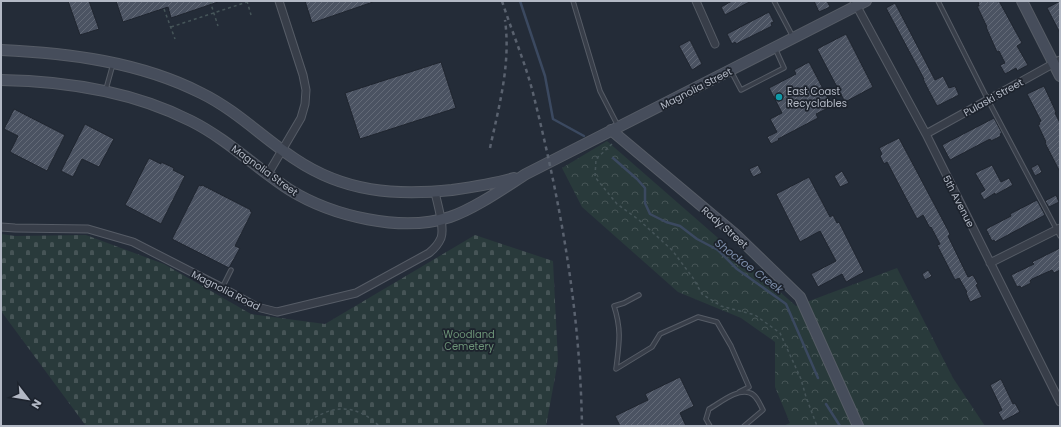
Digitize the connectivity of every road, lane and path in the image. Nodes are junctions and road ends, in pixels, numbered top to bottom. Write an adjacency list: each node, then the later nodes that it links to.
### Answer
1 (210, 1): 11 (path)
2 (279, 1): 30 (street)
3 (573, 1): 27 (lane)
4 (696, 1): 17 (street)
5 (774, 1): 15 (lane)
6 (938, 1): 26 (lane)
7 (1022, 1): 20 (main road)
8 (247, 2): 11 (path); 12 (path)
9 (859, 3): 15 (main road, Magnolia Street); 28 (street, 5th Avenue)
10 (164, 9): 14 (path)
11 (214, 13): 13 (path); 14 (path)
12 (251, 15)
13 (218, 26)
14 (170, 27): 16 (path)
15 (794, 38): 18 (main road, Magnolia Street)
16 (175, 39)
17 (715, 44)
18 (774, 48): 22 (main road, Magnolia Street); 22 (lane)
19 (1, 50): 21 (main road, Magnolia Street)
20 (1057, 62): 23 (main road); 26 (street, Pulaski Street)
21 (113, 63): 25 (lane); 30 (main road, Magnolia Street)
22 (730, 70): 27 (main road, Magnolia Street)
23 (1060, 76)
24 (1, 80): 25 (main road, Magnolia Street)
25 (105, 91): 31 (main road, Magnolia Street)
26 (988, 100): 28 (street, Pulaski Street); 36 (lane)
27 (615, 129): 29 (main road, Rady Street); 32 (main road, Magnolia Street)
28 (926, 134): 37 (street, 5th Avenue)
29 (620, 138): 47 (path); 48 (main road, Rady Street)
30 (282, 150): 31 (street); 33 (main road, Magnolia Street)
31 (268, 174): 34 (main road, Magnolia Street)
32 (526, 174): 33 (main road, Magnolia Street); 34 (main road, Magnolia Street)
33 (435, 192): 34 (street, Magnolia Road)
34 (440, 220): 39 (street, Magnolia Road)
35 (1, 226): 39 (street, Magnolia Road)
36 (1059, 231): 37 (street)
37 (990, 263): 42 (street, 5th Avenue)
38 (231, 270): 39 (lane)
39 (222, 288)
40 (639, 296): 41 (lane)
41 (739, 392): 45 (lane); 46 (lane)
42 (1060, 402)
43 (307, 426): 44 (path)
44 (379, 426)
45 (710, 426)
46 (744, 426)
47 (817, 426)
48 (858, 426)

